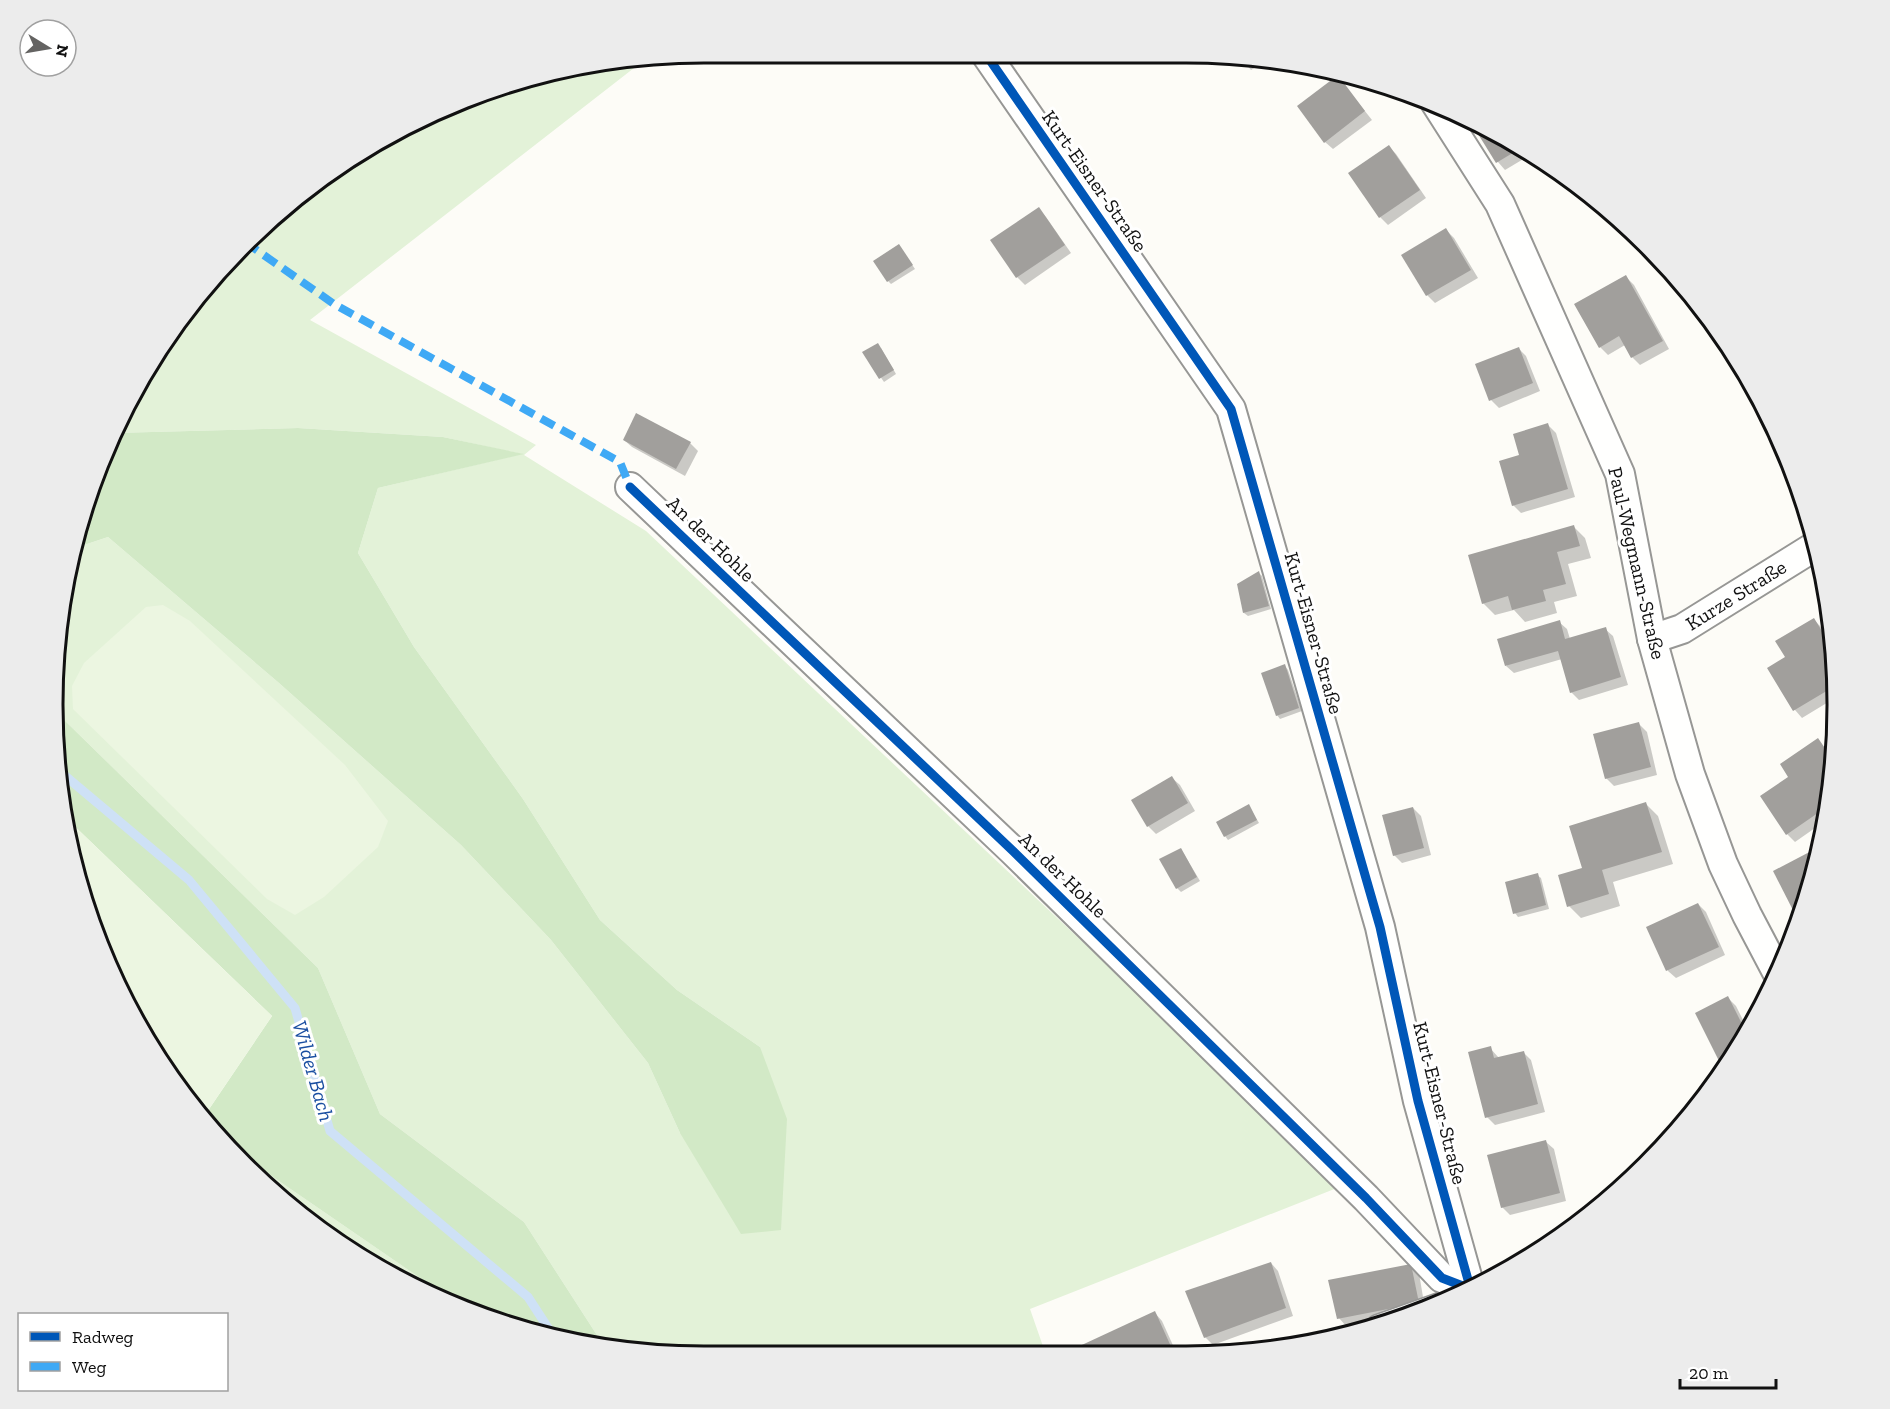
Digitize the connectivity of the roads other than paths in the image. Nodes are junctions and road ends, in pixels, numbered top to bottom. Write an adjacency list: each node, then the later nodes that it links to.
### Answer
1 (992, 63): 7 (street, Kurt-Eisner-Straße)
2 (1446, 118): 5 (street, Paul-Wegmann-Straße)
3 (630, 487): 8 (street, An der Hohle)
4 (1808, 551): 5 (street, Kurze Straße)
5 (1652, 639): 6 (street, Paul-Wegmann-Straße)
6 (1772, 963)
7 (1467, 1281)
8 (1460, 1284)

